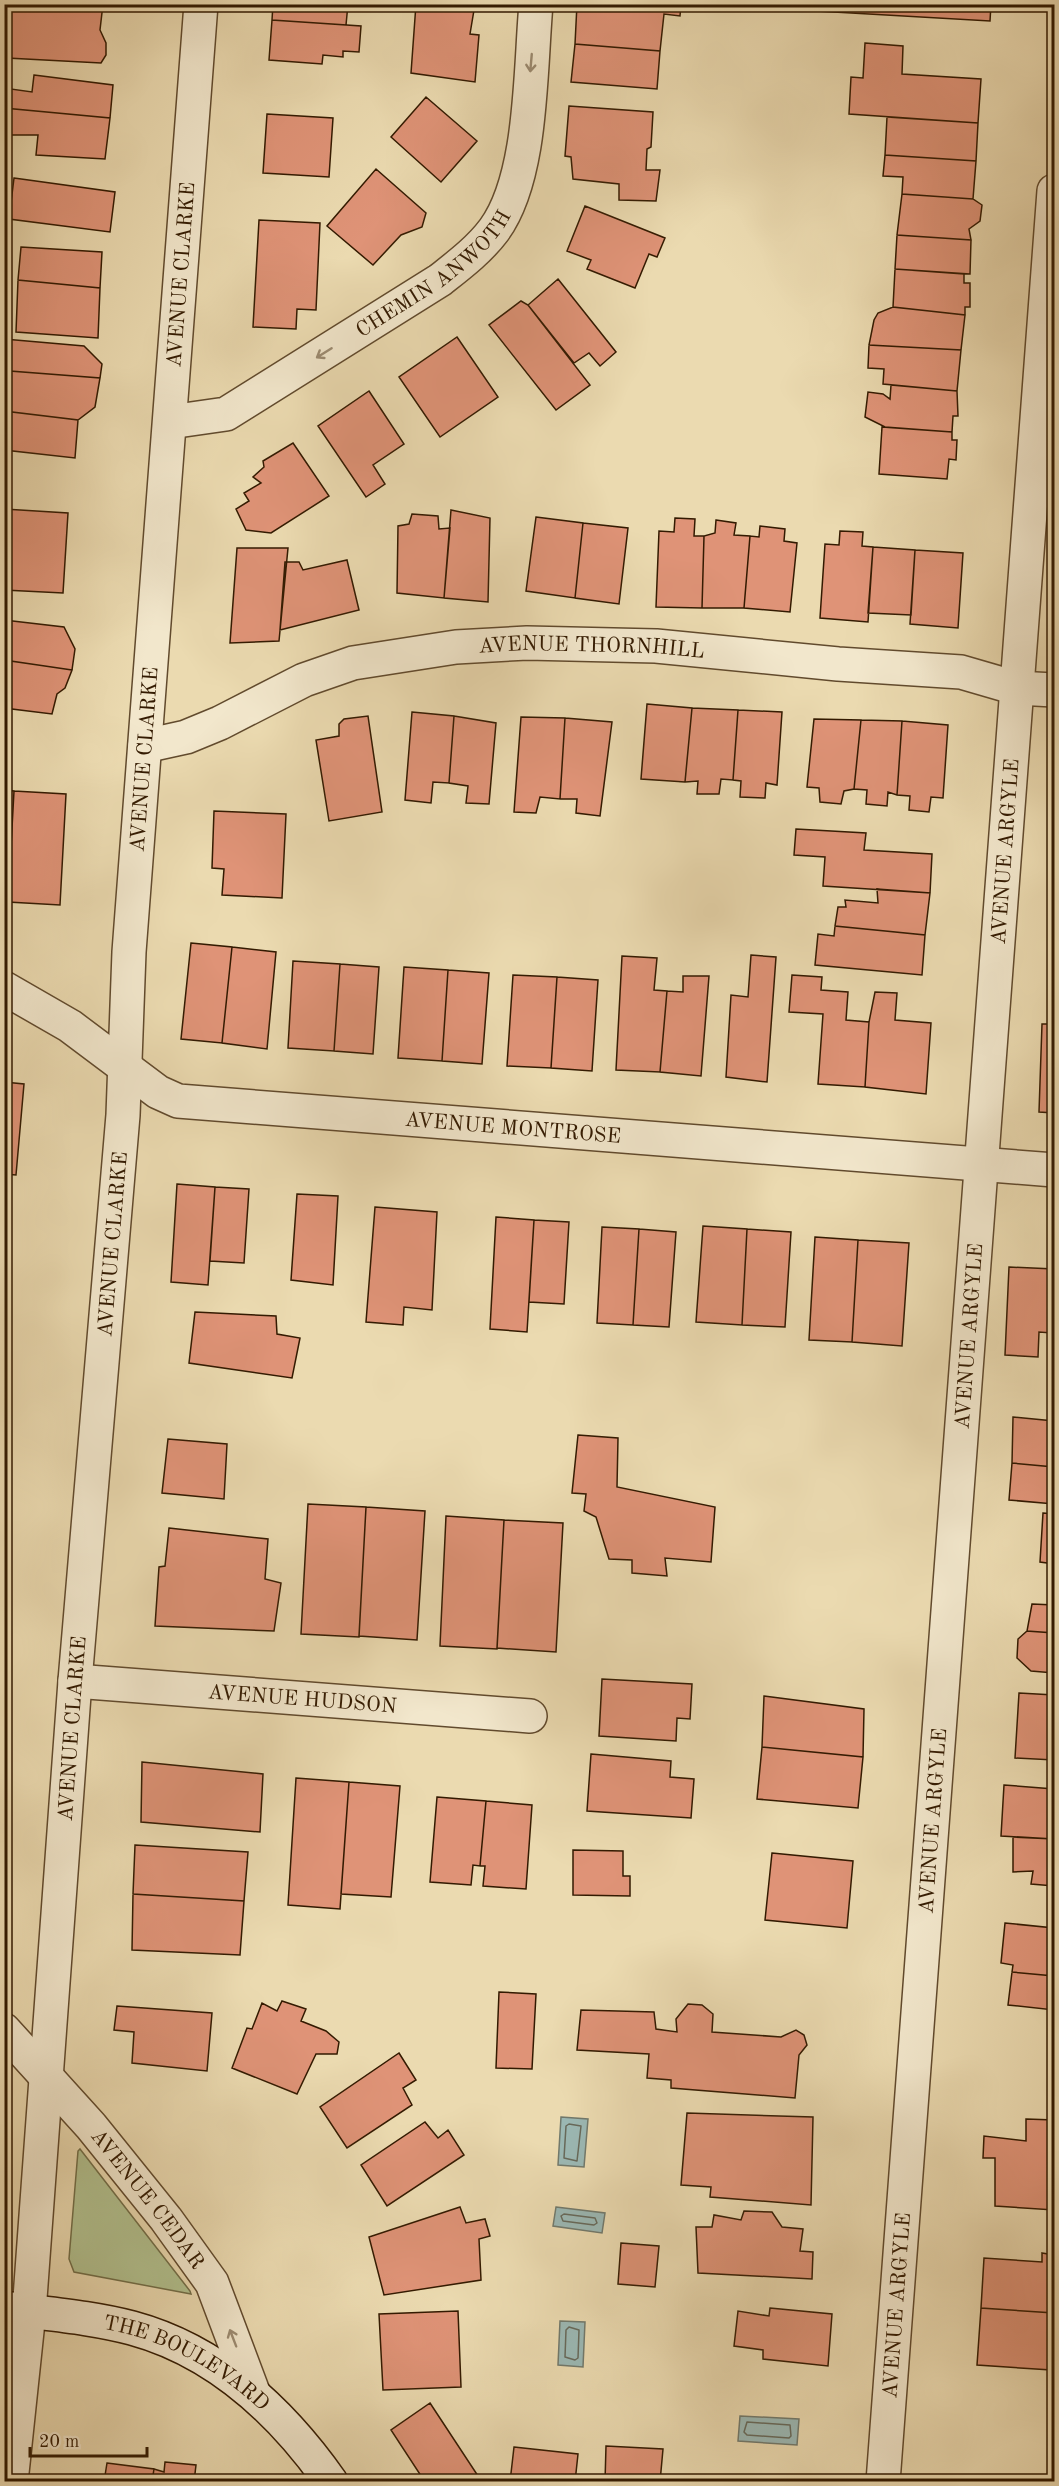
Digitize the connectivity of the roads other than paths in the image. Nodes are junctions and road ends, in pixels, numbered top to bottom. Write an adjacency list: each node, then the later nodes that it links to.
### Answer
1 (201, 4): 4 (street, AVENUE CLARKE)
2 (536, 4): 4 (street, CHEMIN ANWOTH, one-way to 4)
3 (1054, 191): 5 (street, AVENUE ARGYLE)
4 (170, 422): 7 (street, AVENUE CLARKE)
5 (1016, 688): 6 (street, AVENUE THORNHILL); 7 (street, AVENUE THORNHILL); 10 (street, AVENUE ARGYLE)
6 (1054, 690)
7 (145, 746): 9 (street, AVENUE CLARKE)
8 (4, 988): 9 (street, AVENUE MONTROSE)
9 (124, 1068): 10 (street, AVENUE MONTROSE); 12 (street, AVENUE CLARKE)
10 (982, 1165): 11 (street, AVENUE MONTROSE); 20 (street, AVENUE ARGYLE)
11 (1054, 1170)
12 (75, 1681): 13 (street, AVENUE HUDSON); 15 (street, AVENUE CLARKE)
13 (530, 1716)
14 (4, 2030): 15 (street, AVENUE CEDAR)
15 (47, 2078): 16 (street, AVENUE CLARKE); 17 (street, AVENUE CEDAR, one-way to 15)
16 (17, 2310): 17 (street, THE BOULEVARD); 18 (street, AVENUE CLARKE)
17 (253, 2392): 19 (street, THE BOULEVARD)
18 (11, 2481)
19 (331, 2481)
20 (883, 2481)

